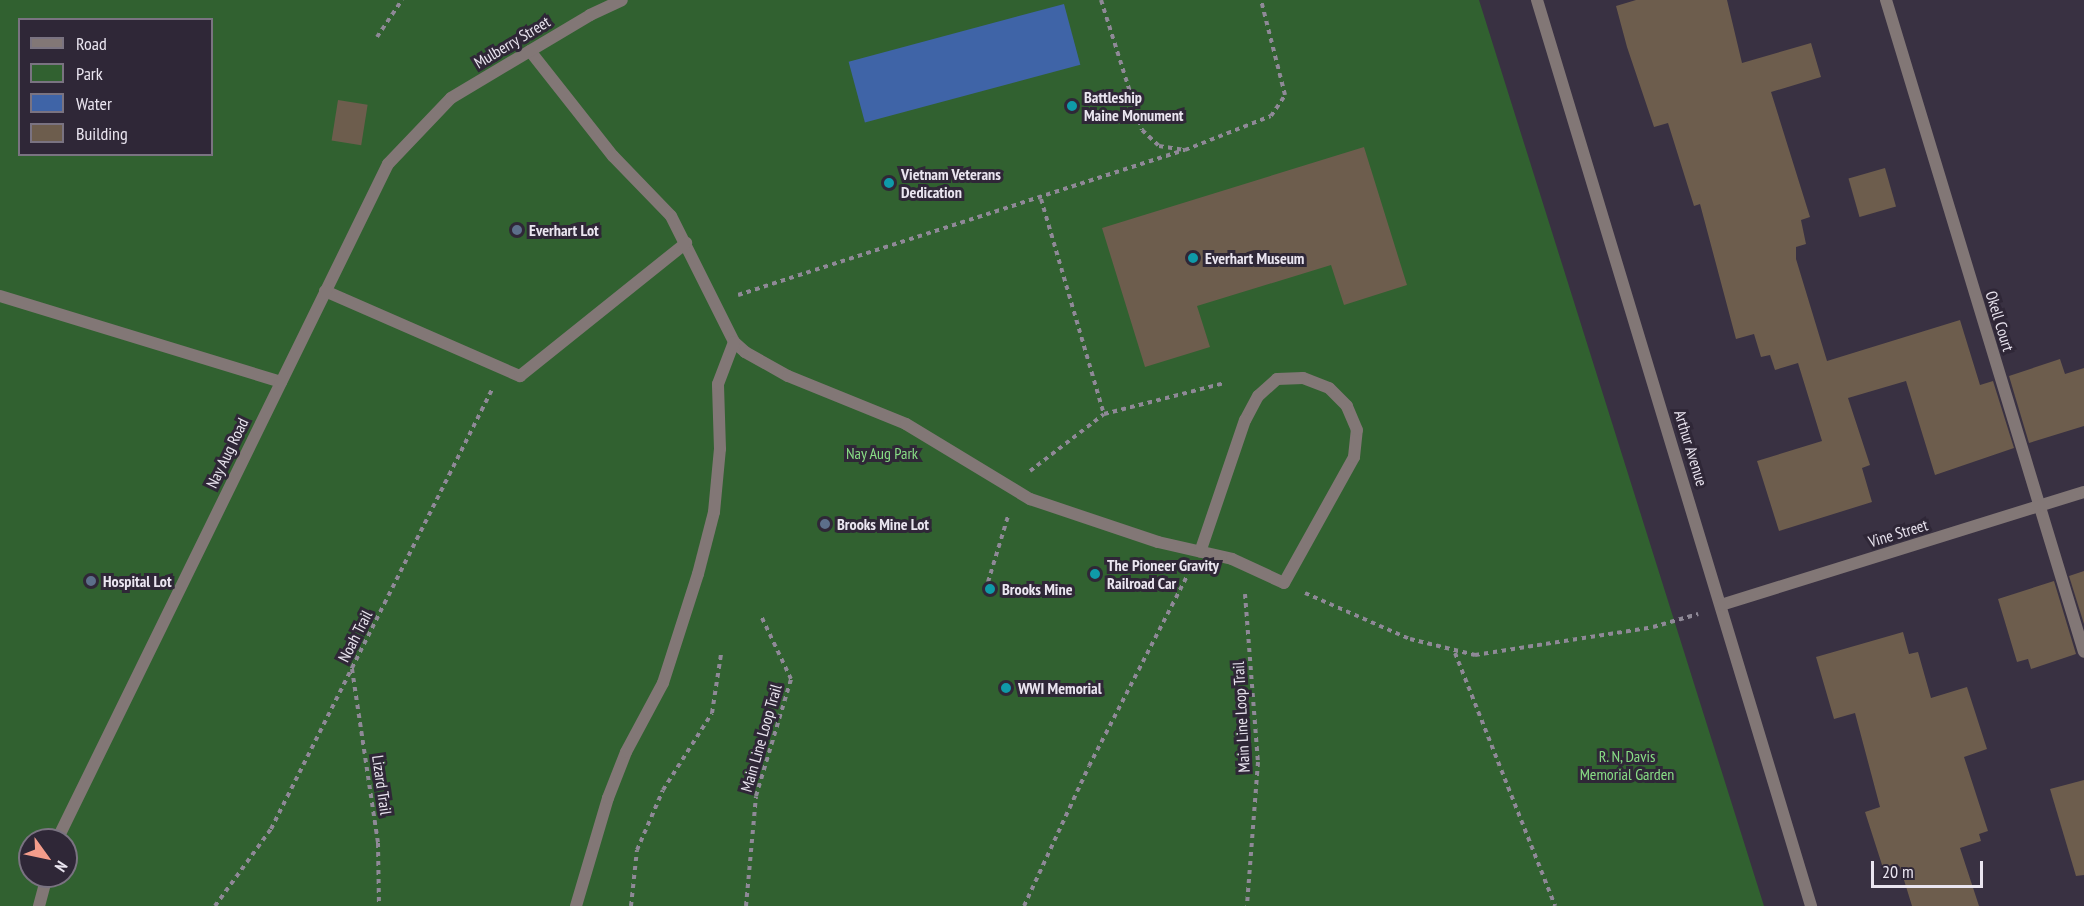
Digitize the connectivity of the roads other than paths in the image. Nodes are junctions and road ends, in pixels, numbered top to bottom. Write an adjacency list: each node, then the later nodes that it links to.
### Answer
1 (622, 0): 4 (street, Mulberry Street)
2 (1537, 0): 14 (street, Arthur Avenue)
3 (1886, 0): 12 (street, Okell Court)
4 (530, 51): 5 (street, Mulberry Street); 6 (street)
5 (451, 98): 7 (street, Nay Aug Road)
6 (686, 243): 7 (street); 9 (street)
7 (325, 291): 10 (street, Nay Aug Road)
8 (0, 296): 10 (street)
9 (734, 342): 13 (street); 19 (street)
10 (281, 382): 16 (street, Nay Aug Road)
11 (2084, 492): 12 (street, Vine Street)
12 (2039, 506): 14 (street, Vine Street); 15 (street, Okell Court)
13 (1200, 552): 13 (street)
14 (1721, 606): 20 (street, Arthur Avenue)
15 (2084, 652)
16 (63, 828)
17 (44, 888): 18 (street)
18 (39, 906)
19 (576, 906)
20 (1811, 906)

